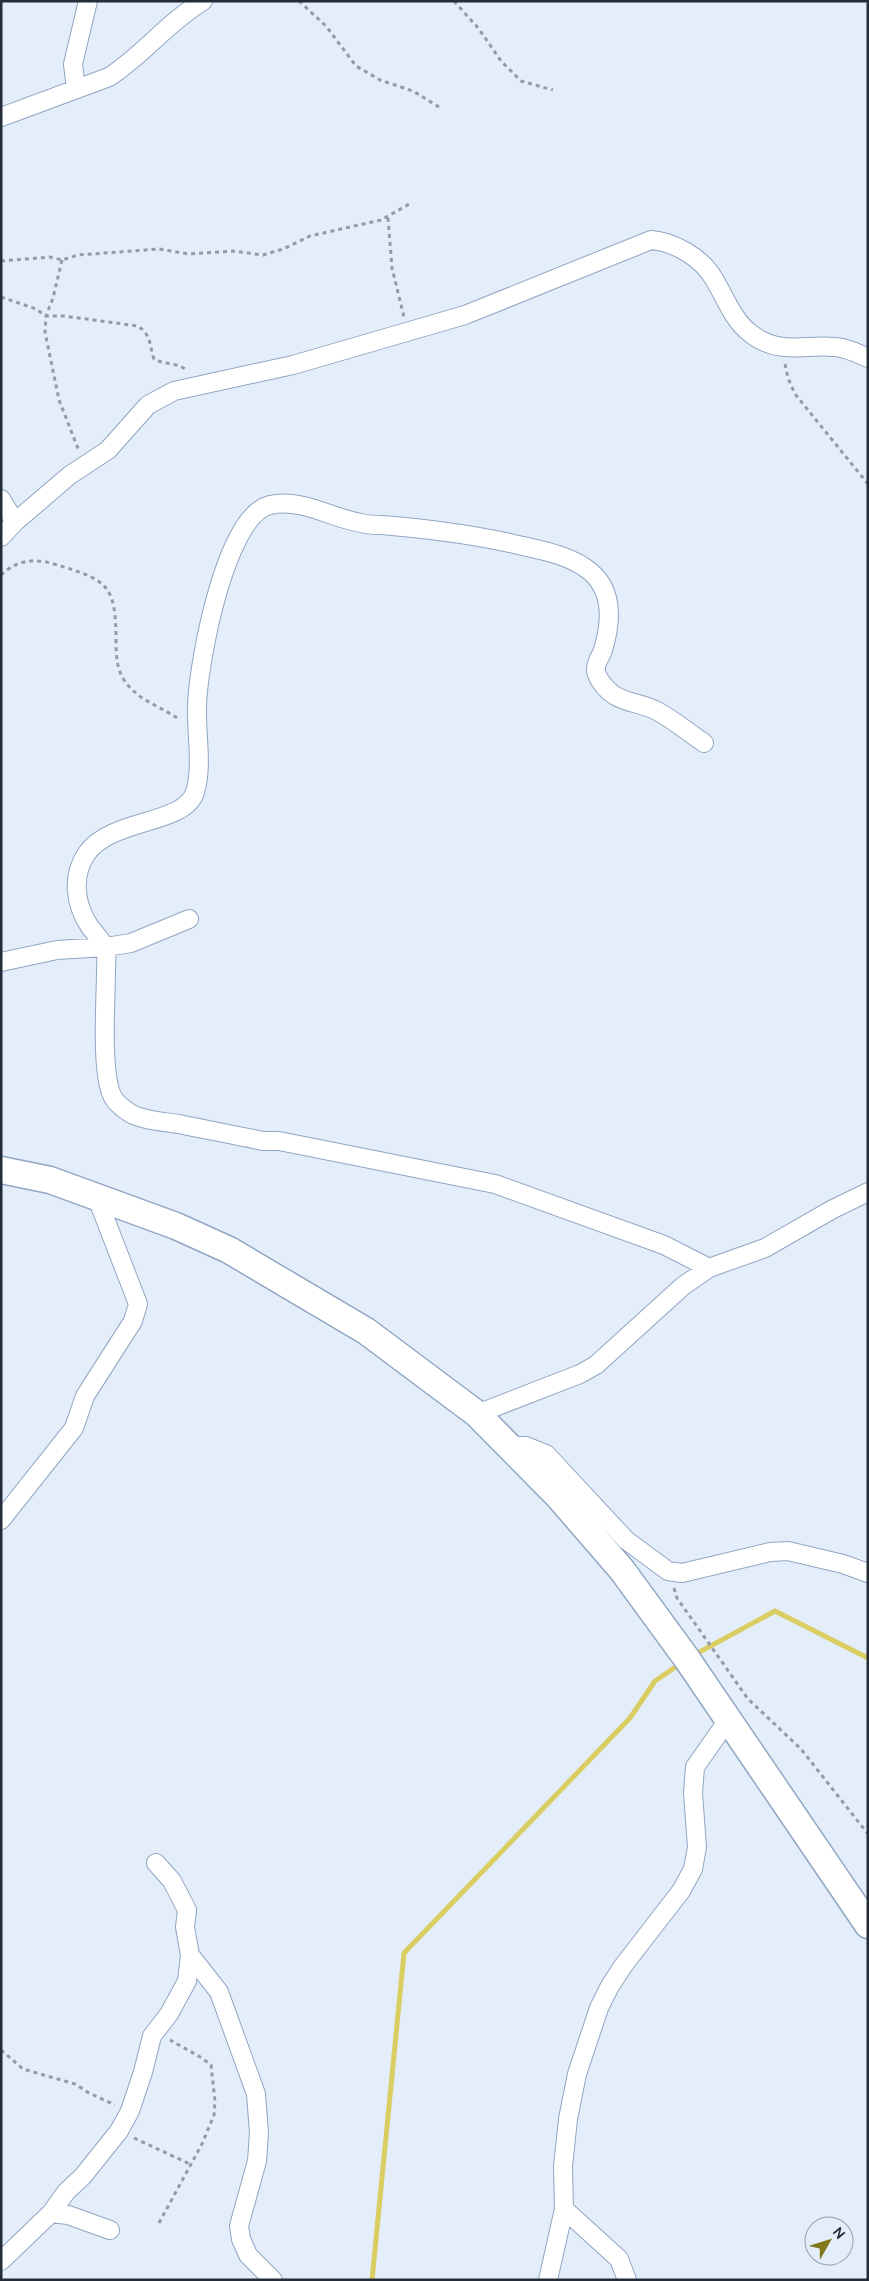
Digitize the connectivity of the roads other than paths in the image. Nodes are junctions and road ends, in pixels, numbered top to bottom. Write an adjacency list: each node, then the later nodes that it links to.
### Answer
1 (88, 1): 3 (street)
2 (203, 1): 3 (street)
3 (76, 89): 4 (street)
4 (1, 117)
5 (868, 358): 7 (street)
6 (1, 499): 7 (street)
7 (15, 522): 8 (street)
8 (1, 538)
9 (704, 743): 11 (street)
10 (189, 919): 11 (street)
11 (106, 948): 12 (street); 16 (street)
12 (1, 962)
13 (1, 1170): 15 (highway)
14 (868, 1192): 16 (street)
15 (96, 1198): 17 (highway); 19 (street)
16 (709, 1268): 17 (street)
17 (477, 1414): 18 (highway)
18 (510, 1446): 20 (street); 21 (highway)
19 (1, 1520)
20 (868, 1573)
21 (728, 1720): 23 (highway); 25 (street)
22 (156, 1863): 24 (street)
23 (868, 1926)
24 (190, 1955): 26 (street); 29 (street)
25 (564, 2209): 30 (street); 31 (street)
26 (52, 2213): 27 (street); 28 (street)
27 (110, 2230)
28 (1, 2261)
29 (273, 2280)
30 (548, 2280)
31 (627, 2280)

